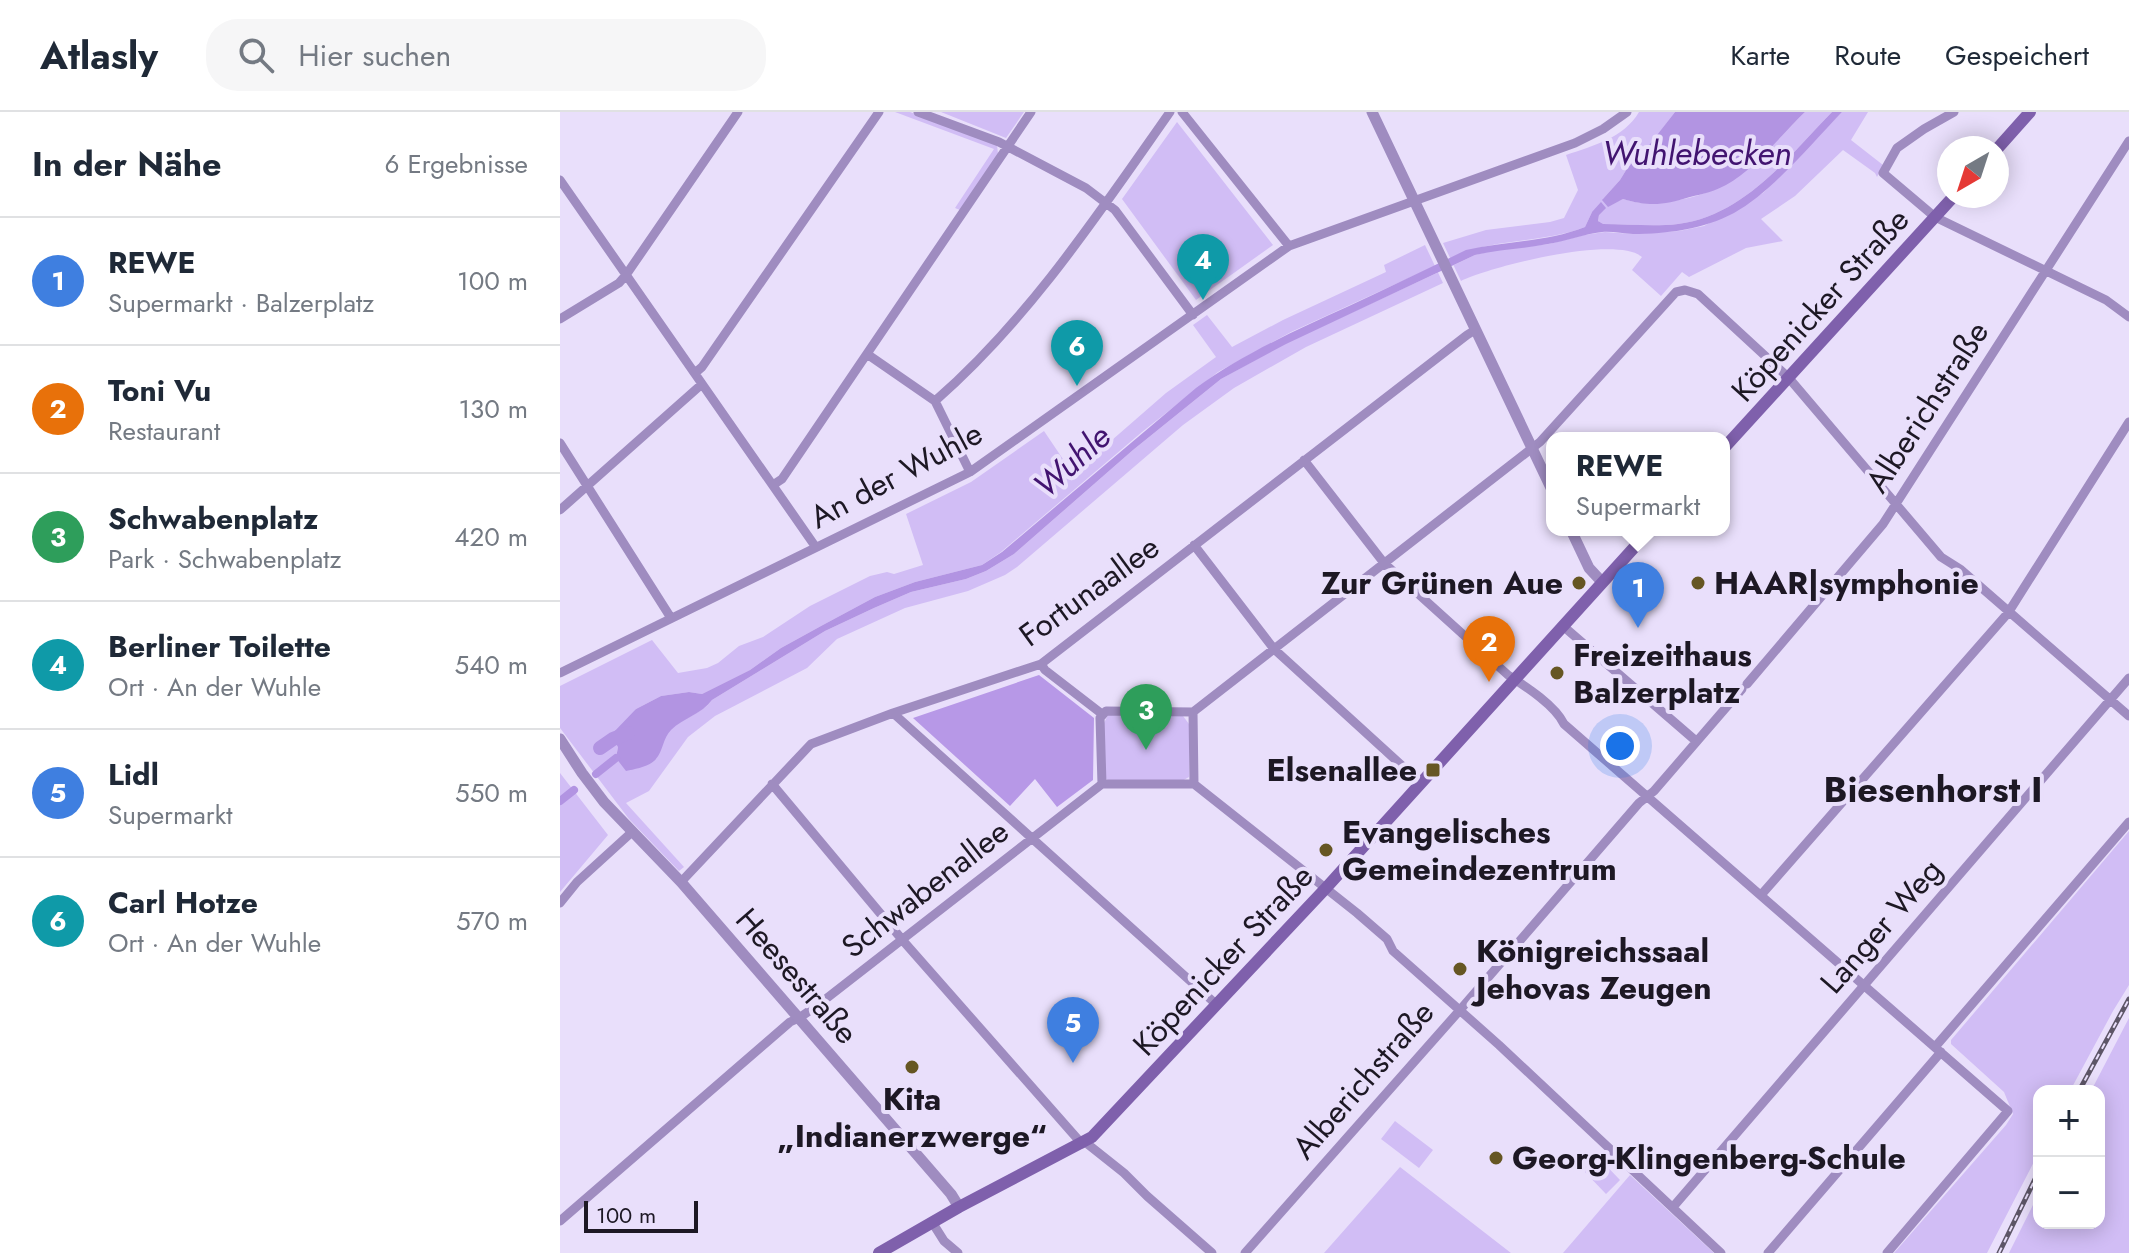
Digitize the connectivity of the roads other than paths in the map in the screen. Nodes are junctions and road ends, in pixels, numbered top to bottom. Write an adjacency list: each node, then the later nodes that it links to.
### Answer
1 (738, 112): 21 (street)
2 (879, 112): 27 (street)
3 (918, 112): 13 (street)
4 (1031, 112): 13 (street)
5 (1170, 112): 16 (street)
6 (1182, 112): 19 (street)
7 (1372, 112): 15 (street)
8 (1627, 112): 15 (street, An der Wuhle)
9 (1954, 112): 18 (street)
10 (2030, 112): 11 (main road)
11 (2009, 136)
12 (2129, 141): 20 (street, Alberichstraße)
13 (1007, 147): 16 (street); 26 (street)
14 (560, 180): 21 (street)
15 (1413, 201): 19 (street, An der Wuhle); 25 (street)
16 (1108, 202): 22 (street); 30 (street)
17 (1943, 208): 18 (main road, Köpenicker Straße)
18 (1935, 217): 20 (street); 28 (main road, Köpenicker Straße)
19 (1289, 246): 22 (street, An der Wuhle)
20 (2046, 270): 23 (street); 42 (street, Alberichstraße)
21 (626, 275): 24 (street); 27 (street)
22 (1193, 315): 38 (street, An der Wuhle)
23 (2129, 317)
24 (560, 319)
25 (1475, 330): 36 (street); 37 (street, Fortunaallee)
26 (867, 354): 30 (street); 40 (street)
27 (695, 373): 29 (street)
28 (1785, 374): 32 (street); 34 (main road, Köpenicker Straße); 42 (street)
29 (702, 384): 40 (street); 41 (street)
30 (935, 401): 38 (street)
31 (2129, 422): 50 (street)
32 (1548, 432)
33 (1546, 434): 36 (street)
34 (1730, 441)
35 (560, 443): 41 (street)
36 (1532, 448): 39 (street); 48 (street)
37 (1304, 460): 46 (street, Fortunaallee); 48 (street)
38 (970, 472): 47 (street, An der Wuhle)
39 (1546, 477)
40 (773, 485): 47 (street)
41 (587, 486): 43 (street); 51 (street)
42 (1895, 503): 50 (street); 64 (street, Alberichstraße)
43 (560, 510)
44 (1574, 536): 49 (street)
45 (1644, 536): 49 (main road, Köpenicker Straße)
46 (1194, 545): 53 (street); 54 (street, Fortunaallee)
47 (815, 546): 51 (street, An der Wuhle)
48 (1384, 563): 53 (street); 57 (street)
49 (1602, 582): 52 (main road, Köpenicker Straße)
50 (2008, 613): 58 (street); 75 (street)
51 (671, 618): 55 (street, An der Wuhle)
52 (1563, 626): 57 (main road, Köpenicker Straße); 64 (street)
53 (1274, 649): 59 (street); 65 (street)
54 (1041, 664): 60 (street, Fortunaallee); 61 (street)
55 (560, 673)
56 (2129, 678): 58 (street, Langer Weg)
57 (1515, 679): 65 (main road, Köpenicker Straße); 69 (street)
58 (2110, 700): 62 (street); 78 (street, Langer Weg)
59 (1193, 712): 61 (street); 68 (street)
60 (893, 713): 66 (street, Fortunaallee); 72 (street)
61 (1102, 714): 67 (street)
62 (2129, 716)
63 (560, 739): 71 (street, Heesestraße)
64 (1696, 741): 69 (street, Alberichstraße)
65 (1421, 783): 74 (main road, Köpenicker Straße)
66 (772, 784): 73 (street, Fortunaallee); 77 (street)
67 (1102, 784): 68 (street); 72 (street, Schwabenallee)
68 (1194, 784): 74 (street)
69 (1647, 797): 75 (street); 80 (street, Alberichstraße)
70 (2129, 822): 82 (street)
71 (632, 832): 73 (street, Heesestraße); 76 (street)
72 (1033, 838): 77 (street, Schwabenallee); 79 (street)
73 (681, 882): 81 (street, Heesestraße)
74 (1326, 888): 79 (main road, Köpenicker Straße); 80 (street)
75 (1761, 895): 78 (street)
76 (560, 903)
77 (903, 939): 81 (street, Schwabenallee); 83 (street)
78 (1864, 985): 82 (street); 85 (street, Langer Weg)
79 (1217, 1005): 83 (main road, Köpenicker Straße)
80 (1460, 1010): 85 (street); 91 (street, Alberichstraße)
81 (799, 1018): 84 (street, Heesestraße); 86 (street, Schwabenallee)
82 (1938, 1049): 93 (street); 94 (street)
83 (1084, 1143): 84 (main road, Köpenicker Straße); 90 (street)
84 (959, 1207): 87 (main road, Köpenicker Straße)
85 (1673, 1207): 92 (street)
86 (560, 1221)
87 (932, 1222): 88 (main road, Köpenicker Straße); 89 (street)
88 (879, 1253)
89 (958, 1253)
90 (1212, 1253)
91 (1245, 1253)
92 (1721, 1253)
93 (1768, 1253)
94 (1887, 1253)

